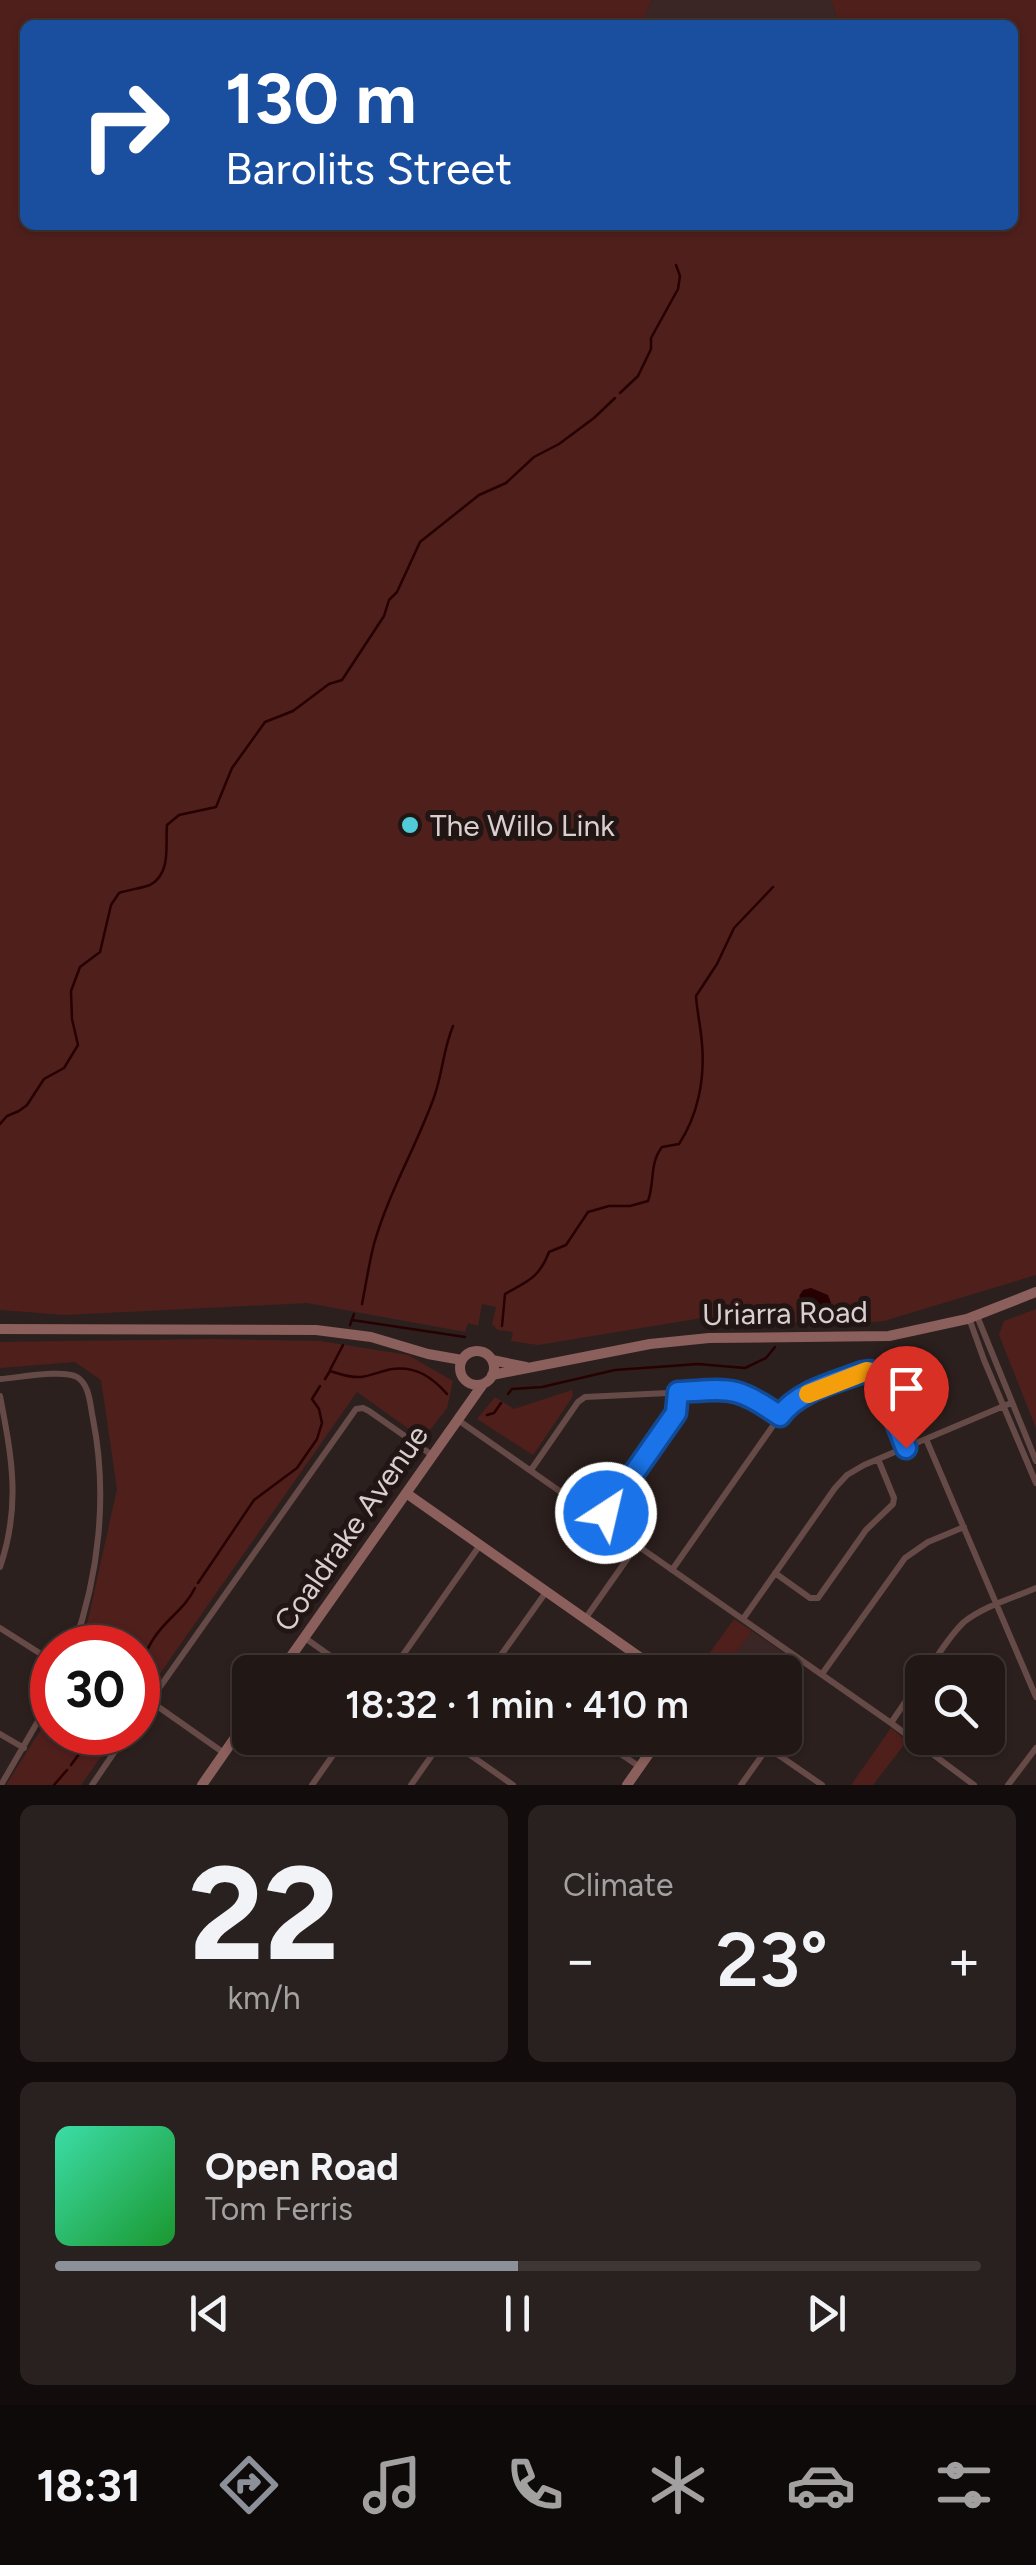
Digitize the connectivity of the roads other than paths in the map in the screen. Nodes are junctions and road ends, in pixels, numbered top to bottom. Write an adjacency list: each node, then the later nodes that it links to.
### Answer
1 (1036, 1292): 2 (street, Uriarra Road)
2 (973, 1317): 6 (street, Uriarra Road); 13 (street)
3 (0, 1329): 5 (street)
4 (492, 1360): 5 (street); 6 (street, Uriarra Road); 7 (street)
5 (461, 1366): 9 (street)
6 (532, 1368): 7 (street, Uriarra Road)
7 (492, 1375): 10 (street)
8 (0, 1380): 36 (street)
9 (468, 1383): 10 (street); 14 (street, Coaldrake Avenue)
10 (482, 1384): 14 (street, Coaldrake Avenue)
11 (678, 1392): 15 (street); 21 (street); 24 (street)
12 (0, 1396): 28 (street)
13 (1007, 1404): 16 (street); 20 (street); 22 (street)
14 (459, 1416): 18 (street, Coaldrake Avenue); 21 (street)
15 (780, 1416): 17 (street); 29 (street)
16 (926, 1439): 17 (street); 25 (street)
17 (906, 1448): 19 (street)
18 (432, 1455): 23 (street, Coaldrake Avenue); 47 (street)
19 (878, 1459): 30 (street); 30 (street)
20 (1036, 1461)
21 (530, 1470): 24 (street)
22 (1036, 1483)
23 (406, 1493): 26 (street); 38 (street, Coaldrake Avenue)
24 (602, 1520): 27 (street)
25 (964, 1527): 33 (street); 46 (street)
26 (480, 1545): 32 (street); 42 (street)
27 (637, 1545): 29 (street); 34 (street)
28 (0, 1568)
29 (672, 1570): 35 (street)
30 (775, 1573): 35 (street)
31 (1036, 1588): 33 (street)
32 (546, 1592): 34 (street); 43 (street)
33 (997, 1605): 45 (street); 48 (street)
34 (585, 1619): 44 (street)
35 (743, 1619): 46 (street)
36 (79, 1625)
37 (0, 1628): 39 (street)
38 (304, 1638): 40 (street, Coaldrake Avenue); 41 (street)
39 (30, 1647)
40 (292, 1655)
41 (328, 1655)
42 (403, 1655)
43 (502, 1655)
44 (637, 1655)
45 (938, 1655)
46 (822, 1674): 51 (street)
47 (160, 1687)
48 (1036, 1697)
49 (905, 1703): 51 (street)
50 (160, 1708): 57 (street)
51 (891, 1723): 76 (street)
52 (0, 1734): 55 (street)
53 (30, 1737): 55 (street)
54 (232, 1742): 57 (street)
55 (24, 1748): 67 (street)
56 (1036, 1748): 77 (street)
57 (224, 1753): 69 (street)
58 (112, 1755): 68 (street)
59 (333, 1755): 70 (street)
60 (433, 1755): 71 (street)
61 (470, 1755): 72 (street)
62 (622, 1755): 66 (street)
63 (648, 1755): 66 (street)
64 (763, 1755): 74 (street)
65 (779, 1755): 75 (street)
66 (640, 1767): 73 (street)
67 (1, 1785)
68 (92, 1785)
69 (202, 1785)
70 (312, 1785)
71 (411, 1785)
72 (513, 1785)
73 (627, 1785)
74 (742, 1785)
75 (822, 1785)
76 (974, 1785)
77 (1008, 1785)

